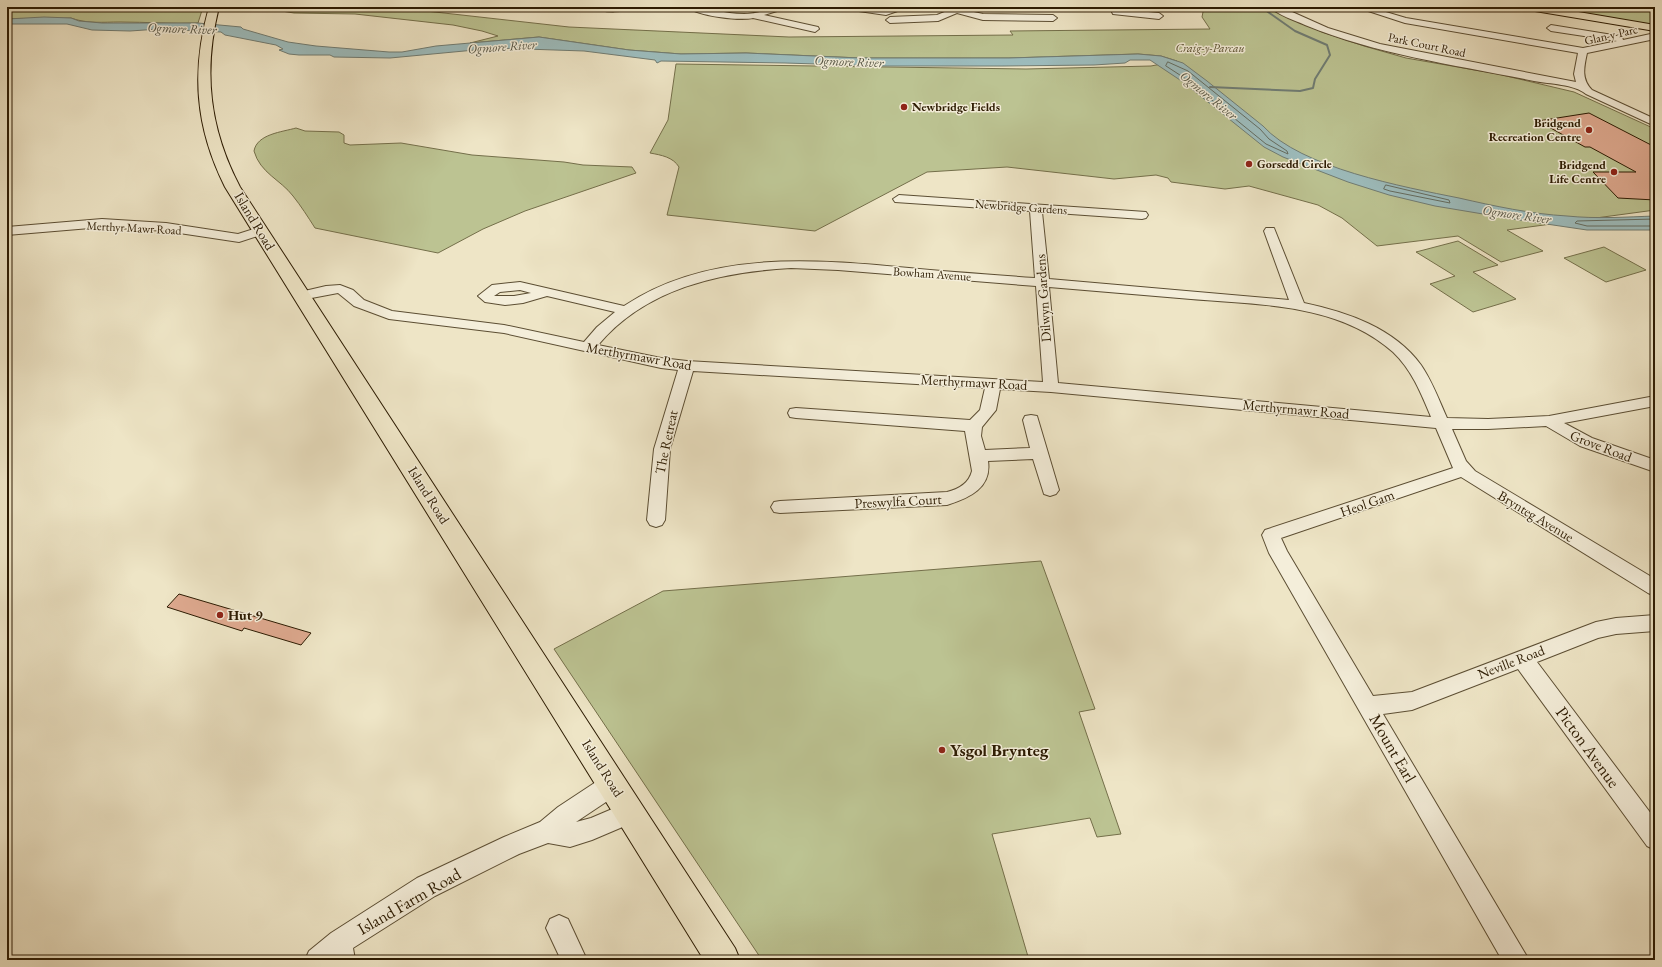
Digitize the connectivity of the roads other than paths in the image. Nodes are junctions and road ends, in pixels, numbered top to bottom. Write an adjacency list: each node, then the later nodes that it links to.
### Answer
1 (214, 7): 34 (main road, Island Road)
2 (599, 7): 3 (street)
3 (633, 7)
4 (692, 7): 15 (street)
5 (786, 7): 15 (street)
6 (852, 7): 7 (street)
7 (905, 7)
8 (940, 7): 13 (street)
9 (1002, 7): 17 (street)
10 (1274, 7): 28 (street, Park Court Road)
11 (1360, 7): 24 (street)
12 (1529, 7): 21 (main road)
13 (955, 11): 17 (street); 19 (street)
14 (1116, 11): 16 (street)
15 (756, 16): 22 (street)
16 (1159, 16)
17 (1004, 17): 18 (street)
18 (1053, 18)
19 (890, 20)
20 (1551, 28): 25 (street)
21 (1655, 28)
22 (815, 29)
23 (1655, 36): 25 (street, Glan-y-Parc)
24 (1532, 42): 26 (street); 27 (street)
25 (1635, 42): 27 (street, Glan-y-Parc)
26 (1492, 44)
27 (1583, 51): 28 (street, Glan-y-Parc)
28 (1582, 86): 29 (street)
29 (1655, 123)
30 (899, 199): 31 (street, Newbridge Gardens)
31 (1036, 208): 32 (street, Newbridge Gardens); 36 (street, Dilwyn Gardens)
32 (1142, 215)
33 (7, 231): 34 (street, Merthyr Mawr Road)
34 (260, 231): 38 (main road, Island Road)
35 (1270, 231): 39 (street)
36 (1043, 283): 39 (street, Bowham Avenue); 40 (street, Bowham Avenue); 44 (street, Dilwyn Gardens)
37 (546, 292): 40 (street)
38 (302, 296): 41 (street, Merthyrmawr Road); 63 (main road, Island Road)
39 (1298, 305): 49 (street, Bowham Avenue)
40 (626, 311): 41 (street, Bowham Avenue)
41 (588, 347): 42 (street, Merthyrmawr Road)
42 (686, 366): 43 (street, Merthyrmawr Road); 57 (street, The Retreat)
43 (992, 384): 44 (street, Merthyrmawr Road); 50 (street)
44 (1051, 387): 49 (street, Merthyrmawr Road)
45 (1655, 401): 48 (street, Merthyrmawr Road)
46 (796, 413): 50 (street)
47 (1031, 420): 51 (street)
48 (1548, 421): 49 (street, Merthyrmawr Road); 53 (street, Grove Road)
49 (1441, 423): 54 (street, Brynteg Avenue)
50 (974, 426): 52 (street, Preswylfa Court)
51 (1040, 453): 52 (street); 55 (street)
52 (978, 456): 56 (street, Preswylfa Court)
53 (1655, 466)
54 (1464, 470): 58 (street, Heol Gam); 59 (street, Brynteg Avenue)
55 (1050, 490)
56 (780, 506)
57 (656, 520)
58 (1271, 535): 62 (street, Mount Earl)
59 (1655, 588)
60 (1655, 623): 61 (street, Neville Road)
61 (1520, 658): 62 (street, Neville Road); 66 (street, Picton Avenue)
62 (1368, 706): 72 (street, Mount Earl)
63 (613, 784): 64 (main road, Island Road); 65 (street, Island Farm Road)
64 (631, 812): 65 (street); 71 (main road, Island Road)
65 (548, 831): 68 (street, Island Farm Road)
66 (1655, 838)
67 (559, 928): 70 (street)
68 (341, 951): 69 (street, Island Farm Road)
69 (318, 960)
70 (574, 960)
71 (723, 960)
72 (1516, 960)

